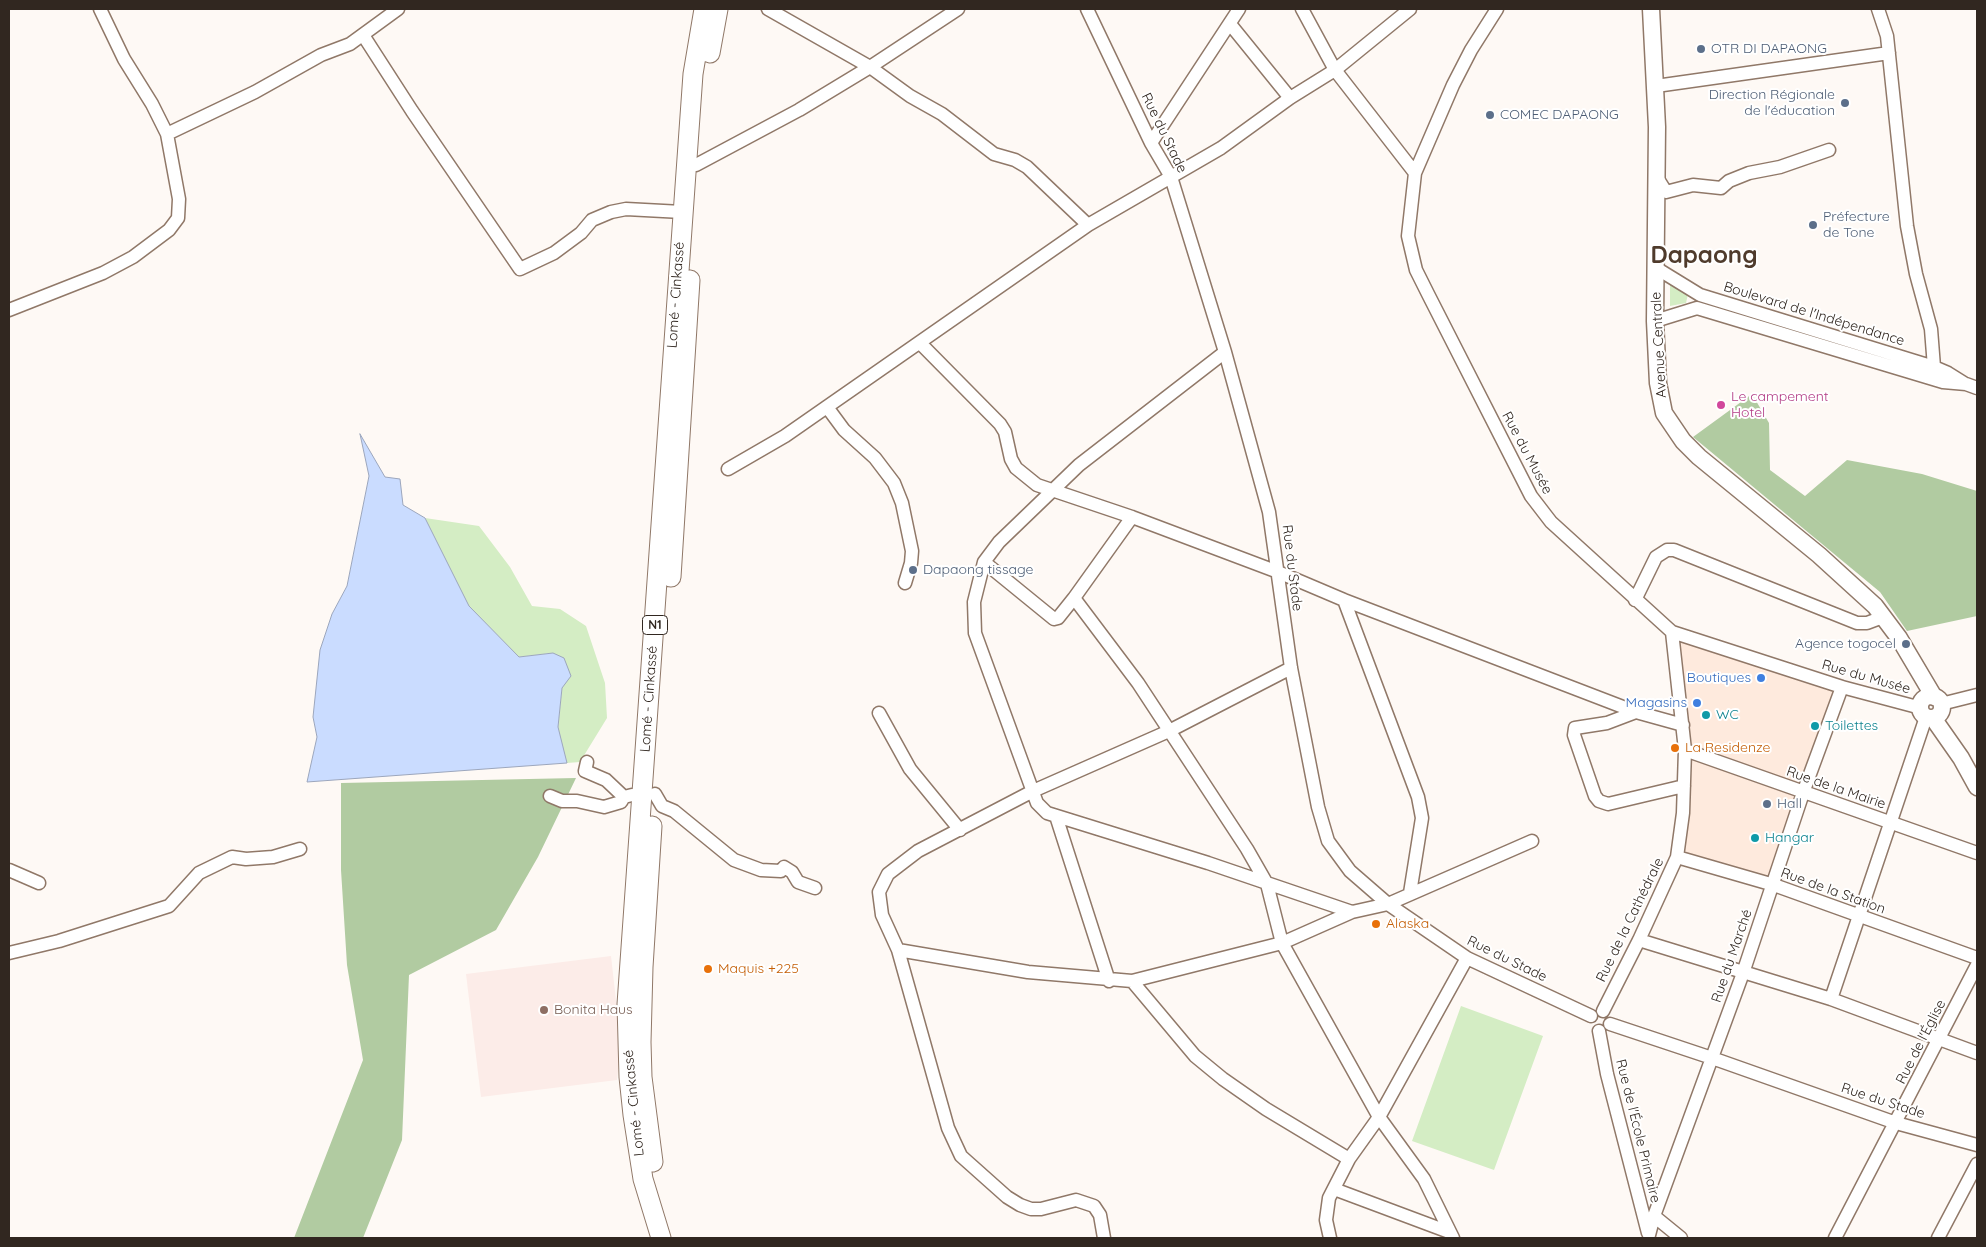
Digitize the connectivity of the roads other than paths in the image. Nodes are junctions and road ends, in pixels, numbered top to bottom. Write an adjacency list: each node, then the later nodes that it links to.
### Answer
1 (100, 9): 21 (street)
2 (398, 9): 15 (street)
3 (704, 9): 24 (highway, Lomé - Cinkassé / N1)
4 (718, 9): 24 (highway, Lomé - Cinkassé / N1)
5 (768, 9): 17 (street)
6 (958, 9): 17 (street)
7 (1087, 9): 22 (street, Rue du Stade)
8 (1239, 9): 14 (street)
9 (1302, 9): 18 (street)
10 (1410, 9): 18 (street)
11 (1497, 9): 25 (street, Rue du Musée)
12 (1651, 9): 19 (main road, Avenue Centrale)
13 (1878, 9): 16 (street)
14 (1230, 24): 20 (street); 22 (street)
15 (363, 35): 21 (street); 28 (street)
16 (1889, 53): 19 (street); 36 (street)
17 (870, 67): 24 (street); 29 (street)
18 (1335, 70): 20 (street); 25 (street)
19 (1656, 86): 26 (main road, Avenue Centrale)
20 (1290, 98): 27 (street)
21 (167, 134): 31 (street)
22 (1151, 143): 27 (street, Rue du Stade)
23 (1829, 150): 26 (street)
24 (691, 165): 28 (highway, Lomé - Cinkassé / N1); 64 (highway, Lomé - Cinkassé / N1)
25 (1415, 173): 47 (street, Rue du Musée)
26 (1655, 175): 30 (main road, Avenue Centrale)
27 (1171, 177): 29 (street); 34 (street, Rue du Stade)
28 (682, 212): 64 (highway, Lomé - Cinkassé / N1)
29 (1088, 225): 33 (street)
30 (1656, 268): 32 (main road, Avenue Centrale); 35 (street, Boulevard de l'Indépendance)
31 (9, 310)
32 (1655, 322): 35 (street, Boulevard de l'Indépendance); 48 (main road, Avenue Centrale)
33 (920, 344): 38 (street); 40 (street)
34 (1225, 352): 40 (street); 43 (street, Rue du Stade)
35 (1887, 359): 36 (street, Boulevard de l'Indépendance); 37 (street, Boulevard de l'Indépendance)
36 (1934, 367): 37 (street, Boulevard de l'Indépendance)
37 (1972, 386)
38 (827, 407): 39 (street); 44 (street)
39 (728, 469)
40 (1053, 489): 41 (street); 42 (street)
41 (1132, 517): 43 (street); 45 (street)
42 (984, 562): 45 (street); 62 (street)
43 (1278, 572): 46 (street); 50 (street, Rue du Stade)
44 (905, 583)
45 (1074, 598): 57 (street)
46 (1344, 600): 54 (street); 78 (street)
47 (1635, 600): 48 (street); 49 (street, Rue du Musée)
48 (1883, 616): 53 (main road, Avenue Centrale)
49 (1672, 632): 51 (street, Rue du Musée); 56 (street, Rue de la Cathédrale)
50 (1291, 668): 57 (street); 79 (street, Rue du Stade)
51 (1842, 687): 53 (street, Rue du Musée); 63 (street, Rue du Marché)
52 (1977, 695): 53 (street, Rue du Musée)
53 (1931, 708): 61 (main road, Avenue Centrale); 67 (street)
54 (1636, 712): 56 (street); 60 (street)
55 (879, 713): 68 (street)
56 (1682, 725): 58 (street, Rue de la Cathédrale)
57 (1169, 731): 62 (street); 75 (street)
58 (1685, 750): 60 (street, Rue de la Cathédrale); 63 (street, Rue de la Mairie)
59 (587, 762): 64 (street)
60 (1684, 786): 72 (street, Rue de la Cathédrale)
61 (1977, 787)
62 (1033, 791): 66 (street); 68 (street)
63 (1803, 793): 67 (street, Rue de la Mairie); 76 (street, Rue du Marché)
64 (640, 795): 65 (street); 77 (street); 103 (highway, Lomé - Cinkassé / N1)
65 (550, 796)
66 (1056, 816): 75 (street); 90 (street)
67 (1891, 823): 71 (street, Rue de la Mairie); 81 (street)
68 (960, 830): 84 (street)
69 (1532, 841): 78 (street)
70 (300, 849): 85 (street)
71 (1977, 853)
72 (1677, 857): 76 (street, Rue de la Station); 82 (street, Rue de la Cathédrale)
73 (9, 870): 74 (street)
74 (39, 883)
75 (1267, 884): 80 (street); 83 (street)
76 (1774, 885): 81 (street, Rue de la Station); 89 (street, Rue du Marché)
77 (815, 888)
78 (1410, 893): 79 (street)
79 (1388, 904): 80 (street); 86 (street, Rue du Stade)
80 (1352, 912): 83 (street)
81 (1860, 916): 87 (street, Rue de la Station); 92 (street)
82 (1640, 940): 89 (street); 93 (street, Rue de la Cathédrale)
83 (1282, 943): 91 (street); 98 (street)
84 (898, 950): 90 (street); 110 (street)
85 (9, 953)
86 (1467, 958): 93 (street, Rue du Stade); 98 (street)
87 (1977, 958)
88 (1977, 965): 95 (street, Rue de l'Église)
89 (1743, 973): 92 (street); 97 (street, Rue du Marché)
90 (1109, 981): 91 (street)
91 (1132, 981): 101 (street)
92 (1831, 999): 95 (street)
93 (1597, 1013): 94 (street); 94 (street)
94 (1605, 1028): 97 (street, Rue du Stade); 107 (street, Rue de l'École Primaire)
95 (1938, 1040): 96 (street); 99 (street, Rue de l'Église)
96 (1977, 1053)
97 (1712, 1058): 99 (street, Rue du Stade); 105 (street, Rue du Marché)
98 (1379, 1117): 101 (street); 106 (street)
99 (1896, 1123): 100 (street, Rue du Stade); 113 (street, Rue de l'Église)
100 (1977, 1145)
101 (1349, 1159): 104 (street)
102 (1977, 1164): 114 (street)
103 (649, 1177): 108 (highway, Lomé - Cinkassé / N1); 109 (highway, Lomé - Cinkassé / N1)
104 (1334, 1189): 106 (street); 111 (street)
105 (1654, 1216): 107 (street, Rue du Marché); 112 (street)
106 (1451, 1235)
107 (1649, 1237)
108 (661, 1238)
109 (674, 1238)
110 (1104, 1238)
111 (1330, 1238)
112 (1681, 1238)
113 (1836, 1238)
114 (1938, 1238)

